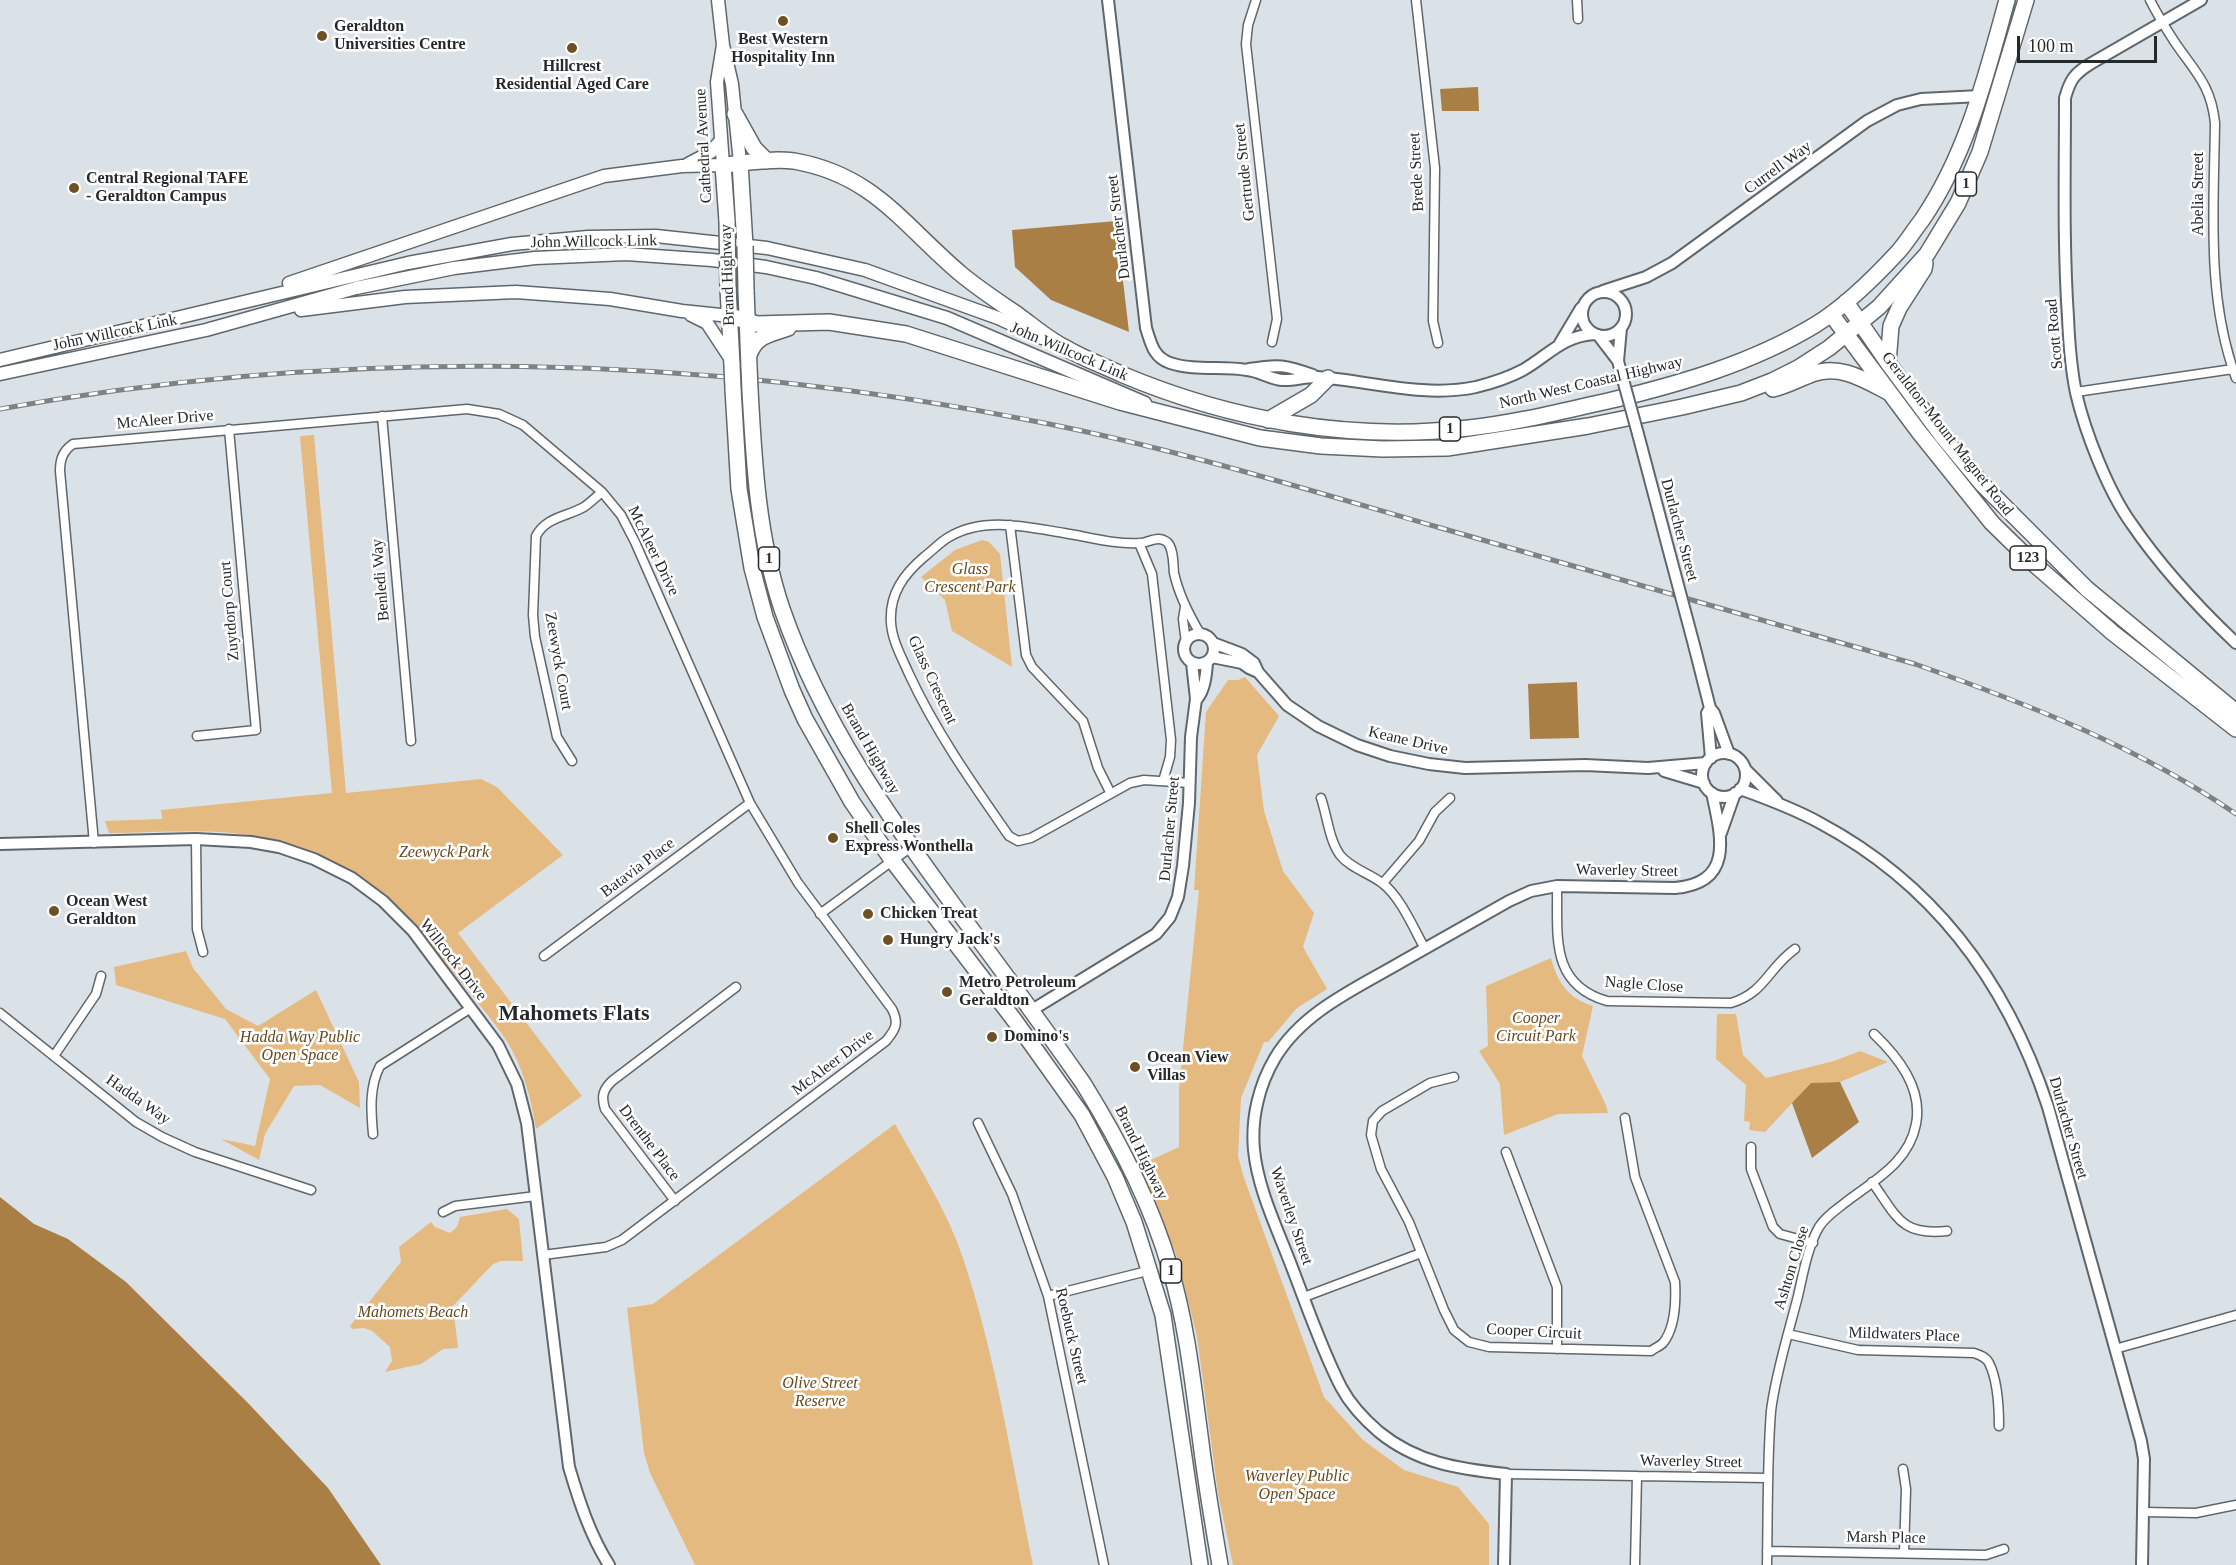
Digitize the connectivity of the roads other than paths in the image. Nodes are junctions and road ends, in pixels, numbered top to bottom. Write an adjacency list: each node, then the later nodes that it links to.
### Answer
1 (718, 0): 12 (main road, Cathedral Avenue)
2 (1108, 0): 46 (street, Durlacher Street)
3 (1256, 0): 35 (street, Gertrude Street)
4 (1416, 0): 36 (street, Brede Street)
5 (1577, 0): 10 (street)
6 (2007, 0): 13 (highway, North West Coastal Highway / 1)
7 (2026, 0): 20 (highway, 1)
8 (2150, 0): 11 (street, Abelia Street)
9 (2201, 0): 11 (street, Scott Road)
10 (1578, 19)
11 (2162, 22): 44 (street, Abelia Street); 49 (street, Scott Road)
12 (723, 45): 14 (main road, Cathedral Avenue); 15 (main road, Cathedral Avenue)
13 (1980, 96): 21 (street, Currell Way); 22 (highway, North West Coastal Highway / 1)
14 (735, 114): 16 (highway); 17 (main road, Cathedral Avenue)
15 (721, 141): 18 (main road, Cathedral Avenue); 19 (main road)
16 (767, 161): 17 (highway, 1); 38 (highway, 1)
17 (740, 164): 18 (highway, 1); 28 (highway, Brand Highway / 1, bridge)
18 (723, 165): 19 (main road); 26 (highway, Cathedral Avenue / 1, bridge)
19 (682, 166): 27 (main road)
20 (1927, 254): 29 (highway, 1); 43 (highway)
21 (1603, 291): 23 (street); 31 (street)
22 (1846, 302): 25 (highway, North West Coastal Highway / 1); 29 (highway, Geraldton-Mount Magnet Road / 123)
23 (1583, 304): 33 (street); 37 (street, Durlacher Street)
24 (682, 311): 26 (main road); 32 (main road); 42 (main road)
25 (1831, 314): 34 (highway, Geraldton-Mount Magnet Road / 123); 54 (highway, North West Coastal Highway / 1)
26 (730, 316): 28 (highway); 42 (highway, Cathedral Avenue / 1)
27 (158, 322): 38 (main road, John Willcock Link); 39 (main road, John Willcock Link)
28 (748, 322): 30 (highway, 1); 40 (highway, Brand Highway / 1)
29 (1861, 323): 34 (highway, 1); 43 (highway, Geraldton-Mount Magnet Road / 123)
30 (800, 324): 40 (highway, 1); 52 (highway, 1)
31 (1621, 328): 33 (street); 41 (street, Durlacher Street)
32 (206, 330): 45 (main road, John Willcock Link); 52 (main road, John Willcock Link)
33 (1596, 334): 37 (street, Durlacher Street); 41 (street, Durlacher Street)
34 (1847, 334): 50 (highway, 1); 51 (highway, Geraldton-Mount Magnet Road / 123)
35 (1272, 342)
36 (1438, 343)
37 (1560, 344): 46 (street, Durlacher Street)
38 (1062, 347): 54 (highway, North West Coastal Highway / 1)
39 (0, 360)
40 (749, 361): 92 (highway, Brand Highway / 1, bridge)
41 (1618, 361): 68 (street, Durlacher Street, bridge)
42 (732, 363): 48 (highway, Cathedral Avenue / 1, bridge)
43 (1888, 363): 69 (highway, Geraldton-Mount Magnet Road / 123)
44 (2233, 369): 47 (street, Abelia Street); 49 (street)
45 (0, 374)
46 (1322, 377): 54 (highway)
47 (2236, 378)
48 (732, 389): 93 (highway, Brand Highway / 1)
49 (2076, 392): 63 (street, Scott Road)
50 (1741, 393): 51 (highway); 52 (highway, 1)
51 (1890, 393): 70 (highway, Geraldton-Mount Magnet Road / 123)
52 (1174, 415)
53 (382, 416): 55 (street, McAleer Drive); 56 (street, McAleer Drive); 72 (street, Benledi Way)
54 (1268, 420)
55 (229, 429): 71 (street, Zuytdorp Court); 90 (street, McAleer Drive)
56 (602, 492): 75 (street, Zeewyck Court); 86 (street, McAleer Drive)
57 (1010, 525): 58 (street, Glass Crescent); 82 (street); 82 (street, Glass Crescent)
58 (1139, 543): 59 (street, Glass Crescent); 78 (street, Durlacher Street)
59 (1185, 607): 60 (street); 61 (street)
60 (1201, 634): 61 (street); 62 (street)
61 (1186, 643): 65 (street)
62 (1213, 643): 64 (street); 66 (street, Keane Drive)
63 (2236, 643)
64 (1209, 660): 65 (street); 66 (street, Keane Drive); 67 (street, Durlacher Street)
65 (1192, 663): 67 (street, Durlacher Street)
66 (1258, 672): 76 (street, Keane Drive)
67 (1196, 699): 79 (street, Durlacher Street)
68 (1710, 708): 73 (street, Durlacher Street); 74 (street, Durlacher Street)
69 (2236, 712)
70 (2236, 729)
71 (197, 736)
72 (411, 741)
73 (1729, 754): 74 (street); 77 (street)
74 (1709, 760): 76 (street, Keane Drive); 80 (street)
75 (572, 761)
76 (1648, 768): 80 (street, Keane Drive)
77 (1745, 769): 81 (street); 87 (street, Durlacher Street)
78 (1163, 781): 79 (street, Glass Crescent); 82 (street, Glass Crescent)
79 (1190, 783): 104 (street, Durlacher Street)
80 (1704, 783): 83 (street)
81 (1738, 791): 83 (street); 87 (street, Durlacher Street); 88 (street, Waverley Street)
82 (1110, 792)
83 (1712, 793): 88 (street, Waverley Street)
84 (1321, 798): 94 (street)
85 (1450, 798): 94 (street)
86 (750, 803): 96 (street, McAleer Drive); 100 (street, Batavia Place)
87 (1779, 803): 130 (street, Durlacher Street)
88 (1721, 833): 95 (street, Waverley Street)
89 (196, 839): 90 (street, Willcock Drive); 99 (street); 103 (street, Willcock Drive)
90 (94, 843): 91 (street, Willcock Drive)
91 (0, 844)
92 (911, 848): 93 (street); 104 (highway, Brand Highway / 1)
93 (892, 860): 96 (street); 106 (highway, Brand Highway / 1)
94 (1383, 884): 97 (street)
95 (1557, 886): 97 (street, Waverley Street); 98 (street, Nagle Close)
96 (820, 914): 118 (street, McAleer Drive)
97 (1425, 949): 126 (street, Waverley Street)
98 (1795, 949)
99 (203, 952)
100 (544, 956)
101 (101, 976): 108 (street)
102 (736, 987): 118 (street, Drenthe Place)
103 (471, 1008): 112 (street); 117 (street, Willcock Drive)
104 (1032, 1010): 106 (street, Durlacher Street); 144 (highway, Brand Highway / 1)
105 (0, 1013): 108 (street, Hadda Way)
106 (1015, 1021): 124 (highway, Brand Highway / 1)
107 (1874, 1034): 115 (street, Ashton Close)
108 (54, 1056): 116 (street, Hadda Way)
109 (1454, 1077): 122 (street, Cooper Circuit)
110 (1625, 1118): 129 (street, Cooper Circuit)
111 (978, 1123): 125 (street, Roebuck Street)
112 (373, 1134)
113 (1751, 1147): 121 (street)
114 (1506, 1152): 129 (street)
115 (1872, 1182): 120 (street); 121 (street, Ashton Close)
116 (311, 1190)
117 (536, 1196): 119 (street); 123 (street, Willcock Drive)
118 (675, 1201): 123 (street, McAleer Drive)
119 (443, 1212)
120 (1947, 1231)
121 (1813, 1243): 128 (street, Ashton Close)
122 (1421, 1253): 126 (street); 129 (street, Cooper Circuit)
123 (543, 1255): 141 (street, Willcock Drive)
124 (1151, 1270): 125 (street); 143 (highway, Brand Highway / 1)
125 (1048, 1296): 142 (street, Roebuck Street)
126 (1304, 1298): 133 (street, Waverley Street)
127 (2236, 1315): 130 (street)
128 (1788, 1334): 131 (street, Mildwaters Place); 135 (street, Ashton Close)
129 (1557, 1349)
130 (2115, 1349): 137 (street, Durlacher Street)
131 (1999, 1426)
132 (1903, 1469): 140 (street)
133 (1506, 1474): 134 (street, Waverley Street); 145 (street)
134 (1637, 1476): 135 (street, Waverley Street); 146 (street)
135 (1768, 1478): 139 (street, Ashton Close)
136 (2236, 1505): 137 (street)
137 (2144, 1512): 148 (street, Durlacher Street)
138 (2004, 1550): 140 (street, Marsh Place)
139 (1767, 1551): 140 (street, Marsh Place); 147 (street, Ashton Close)
140 (1904, 1553)
141 (609, 1565)
142 (1104, 1565)
143 (1200, 1565)
144 (1220, 1565)
145 (1504, 1565)
146 (1635, 1565)
147 (1767, 1565)
148 (2142, 1565)

